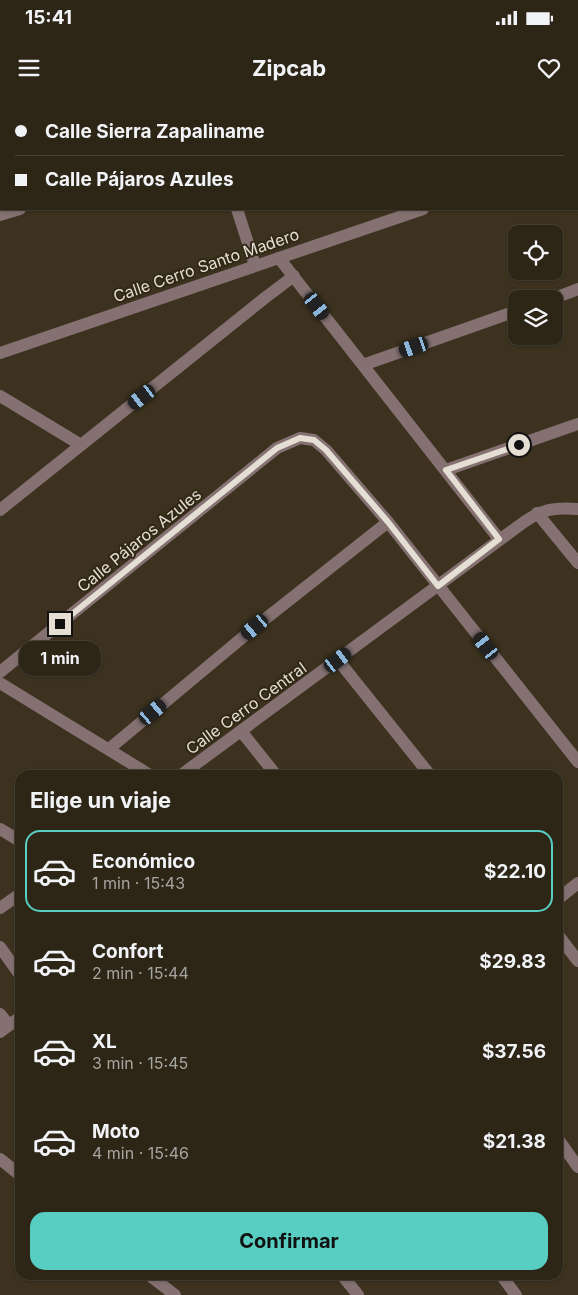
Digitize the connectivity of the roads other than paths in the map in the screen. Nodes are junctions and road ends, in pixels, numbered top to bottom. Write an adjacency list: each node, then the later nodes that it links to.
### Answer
1 (17, 210): 4 (street)
2 (238, 210): 6 (street)
3 (420, 210): 5 (street, Calle Cerro Santo Madero)
4 (0, 216)
5 (279, 258): 6 (street, Calle Cerro Santo Madero); 7 (street)
6 (255, 265): 11 (street, Calle Cerro Santo Madero)
7 (294, 276): 12 (street); 15 (street)
8 (578, 290): 9 (street)
9 (563, 295)
10 (508, 314): 12 (street)
11 (0, 353)
12 (363, 365): 16 (street)
13 (0, 396): 15 (street)
14 (578, 424): 16 (street)
15 (81, 445): 18 (street)
16 (446, 470): 21 (street)
17 (578, 509): 19 (street, Calle Cerro Central)
18 (0, 510)
19 (537, 513): 21 (street, Calle Cerro Central); 22 (street)
20 (388, 522): 23 (street); 25 (street, Calle Pájaros Azules); 28 (street)
21 (499, 539): 23 (street, Calle Cerro Central)
22 (578, 564)
23 (438, 586): 24 (street, Calle Cerro Central); 29 (street)
24 (338, 660): 27 (street, Calle Cerro Central); 33 (street)
25 (0, 672)
26 (0, 683): 28 (street)
27 (241, 732): 31 (street, Calle Cerro Central); 32 (street)
28 (109, 749): 30 (street)
29 (578, 762)
30 (142, 770)
31 (188, 770)
32 (272, 770)
33 (426, 770)
34 (0, 829): 35 (street)
35 (15, 838)
36 (578, 883): 37 (street)
37 (563, 895)
38 (15, 898): 39 (street)
39 (0, 908)
40 (563, 942): 42 (street)
41 (0, 947): 43 (street)
42 (578, 961)
43 (15, 967)
44 (0, 1014): 46 (street)
45 (15, 1021): 46 (street)
46 (4, 1029)
47 (563, 1146): 49 (street)
48 (0, 1159): 50 (street)
49 (578, 1167)
50 (15, 1171)
51 (156, 1280): 54 (street)
52 (346, 1280): 55 (street)
53 (505, 1280): 56 (street)
54 (176, 1295)
55 (358, 1295)
56 (516, 1295)

